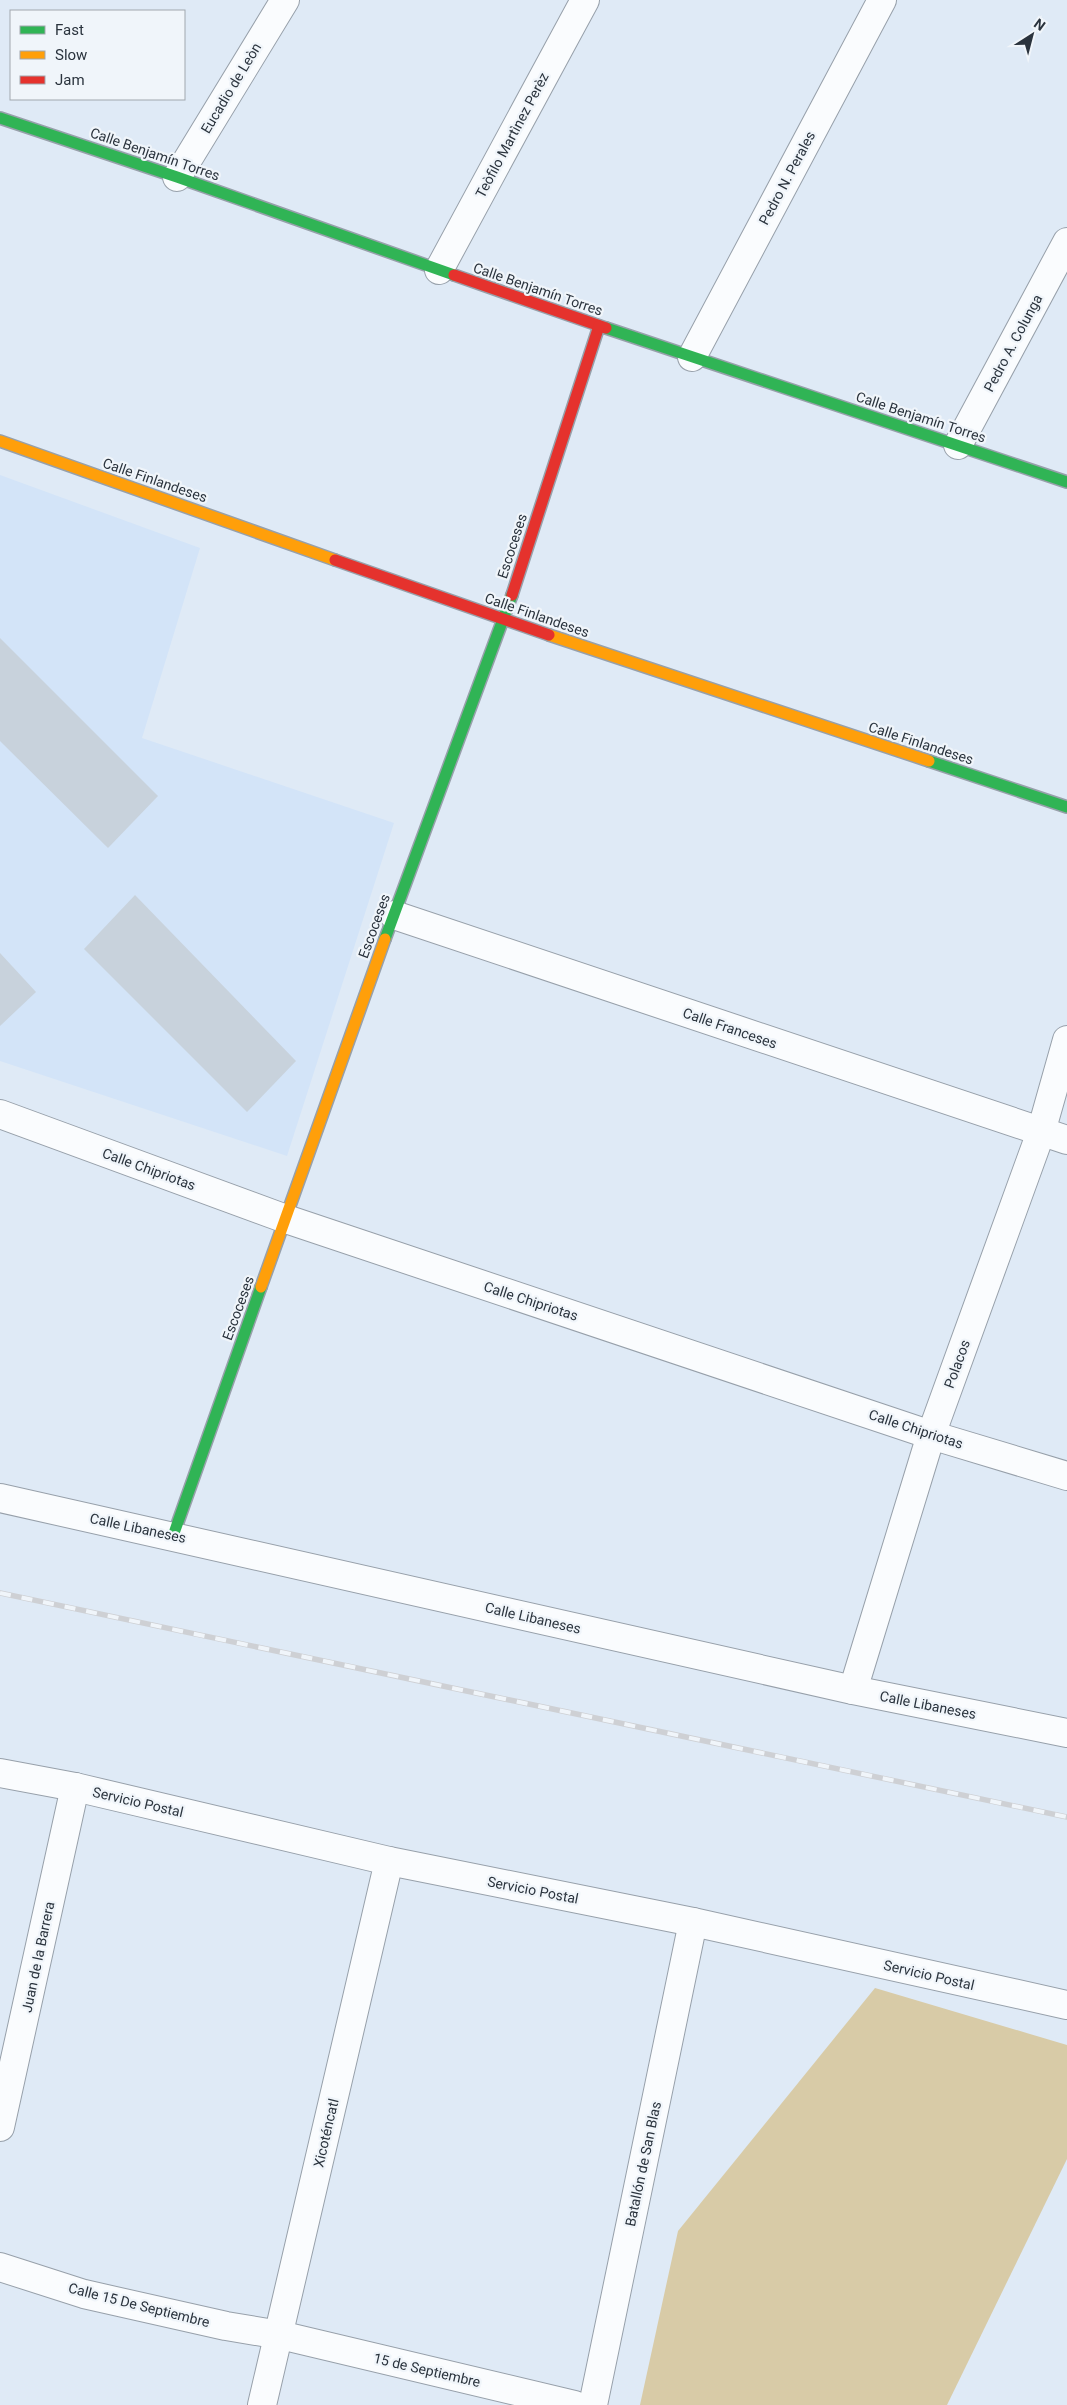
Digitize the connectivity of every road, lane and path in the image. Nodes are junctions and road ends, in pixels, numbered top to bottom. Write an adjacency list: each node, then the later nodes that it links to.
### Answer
1 (285, 0): 5 (street, Eucadio de Leòn)
2 (585, 0): 7 (street, Teòfilo Martìnez Perèz)
3 (882, 0): 9 (street, Pedro N. Perales)
4 (0, 118): 5 (street, Calle Benjamín Torres)
5 (177, 177): 7 (street, Calle Benjamín Torres)
6 (1067, 242): 11 (street, Pedro A. Colunga)
7 (439, 270): 8 (street, Calle Benjamín Torres)
8 (599, 326): 9 (street, Calle Benjamín Torres); 13 (street, Escoceses)
9 (692, 357): 11 (street, Calle Benjamín Torres)
10 (0, 442): 13 (street, Calle Finlandeses)
11 (958, 445): 12 (street, Calle Benjamín Torres)
12 (1067, 482)
13 (504, 620): 14 (street, Calle Finlandeses); 15 (street, Escoceses)
14 (1067, 807)
15 (394, 914): 18 (street, Calle Franceses); 20 (street, Escoceses)
16 (1067, 1040): 18 (street, Polacos)
17 (0, 1114): 20 (street, Calle Chipriotas)
18 (1040, 1132): 19 (street, Calle Franceses); 21 (street, Polacos)
19 (1067, 1140)
20 (286, 1219): 21 (street, Calle Chipriotas); 24 (street, Escoceses)
21 (931, 1435): 22 (street, Calle Chipriotas); 25 (street, Polacos)
22 (1067, 1476)
23 (0, 1498): 24 (street, Calle Libaneses)
24 (173, 1536): 25 (street, Calle Libaneses)
25 (853, 1690): 26 (street, Calle Libaneses)
26 (1067, 1733)
27 (0, 1774): 28 (street, Servicio Postal)
28 (75, 1787): 29 (street, Servicio Postal); 32 (street, Juan de la Barrera)
29 (389, 1861): 30 (street, Servicio Postal); 34 (street, Xicoténcatl)
30 (694, 1922): 31 (street, Servicio Postal); 37 (street, Batallón de San Blas)
31 (1067, 2006)
32 (0, 2127)
33 (0, 2267): 34 (street, Calle 15 De Septiembre)
34 (280, 2335): 35 (street, Xicoténcatl); 36 (street, 15 de Septiembre)
35 (262, 2405)
36 (575, 2405)
37 (593, 2405)

